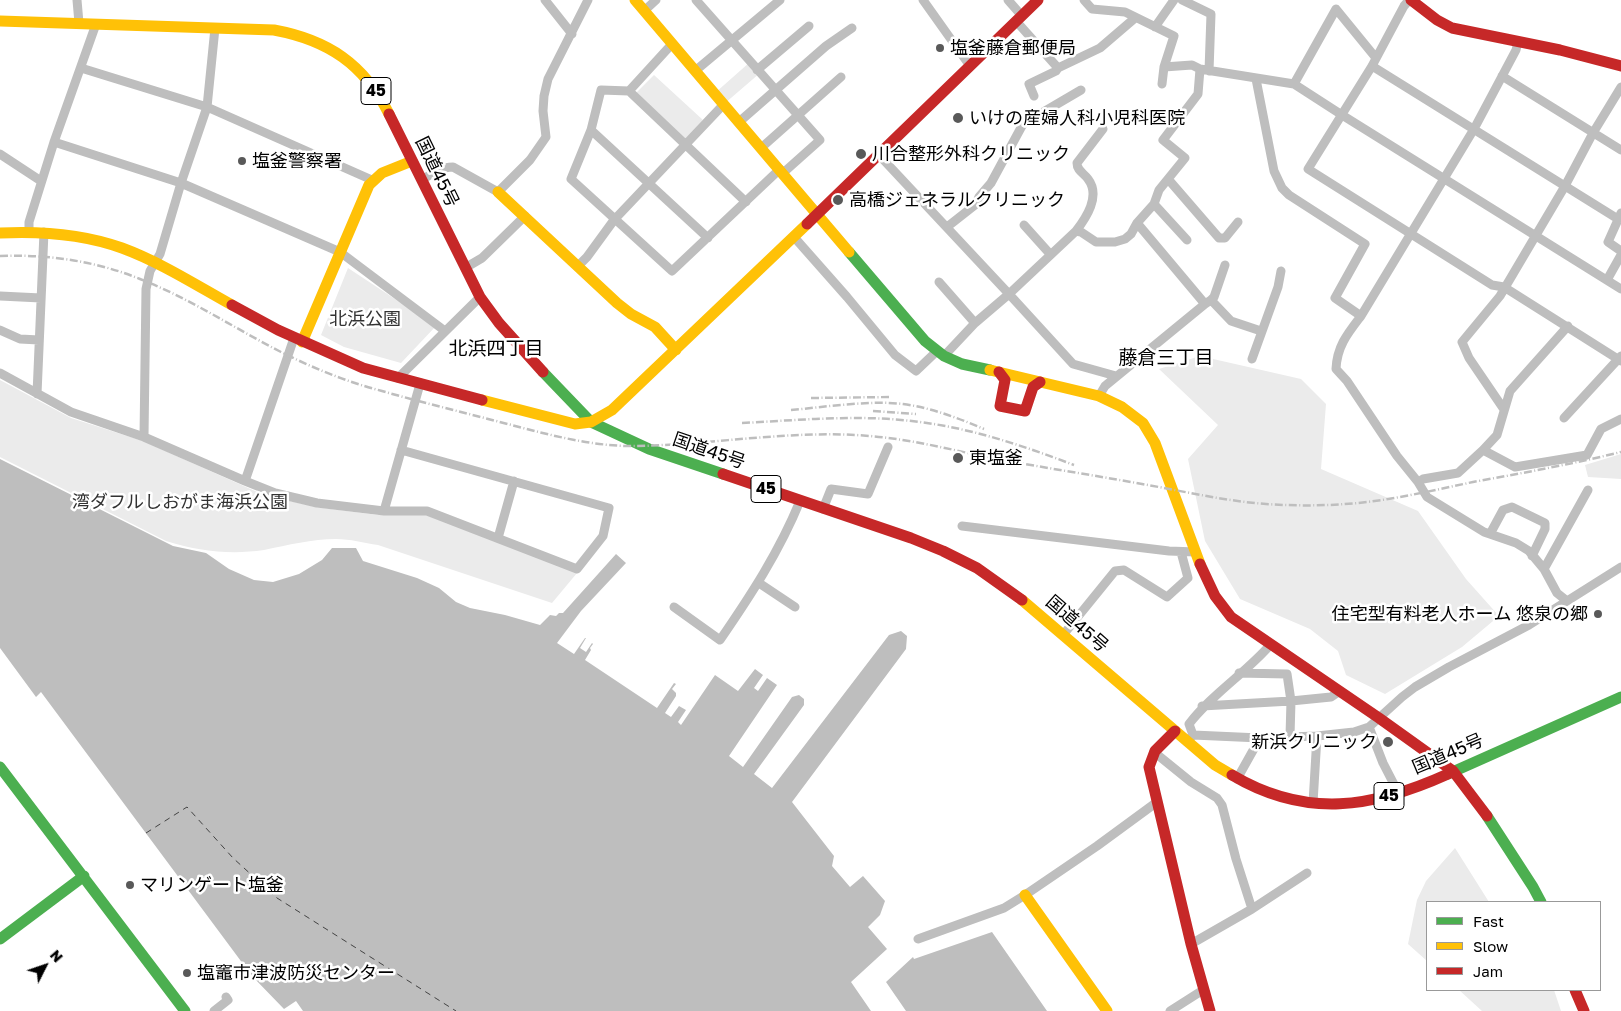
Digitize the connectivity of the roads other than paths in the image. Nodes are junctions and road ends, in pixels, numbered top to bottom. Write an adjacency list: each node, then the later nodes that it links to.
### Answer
1 (77, 0): 19 (street)
2 (545, 0): 25 (street)
3 (588, 0): 25 (street)
4 (635, 0): 15 (main road)
5 (656, 0): 15 (street)
6 (780, 0): 26 (street)
7 (923, 0): 30 (street)
8 (1008, 0): 16 (street)
9 (1038, 0): 16 (main road)
10 (1084, 0): 17 (street)
11 (1174, 0): 22 (street)
12 (1182, 0): 36 (street)
13 (1410, 0): 27 (main road); 29 (street)
14 (698, 1): 26 (street)
15 (644, 11): 28 (main road)
16 (1019, 18): 30 (main road); 34 (street)
17 (1135, 18): 22 (street); 34 (street)
18 (0, 20): 19 (main road, 国道45号 / 45)
19 (79, 23): 20 (main road, 国道45号 / 45)
20 (96, 24): 23 (main road, 国道45号 / 45); 33 (street)
21 (809, 26): 35 (street)
22 (1155, 27): 32 (street)
23 (215, 28): 49 (street); 63 (main road, 国道45号 / 45)
24 (852, 28): 44 (street)
25 (572, 34): 73 (street)
26 (732, 40): 35 (street); 37 (street)
27 (1518, 42): 31 (main road); 38 (street)
28 (672, 44): 37 (main road); 46 (street)
29 (1374, 62): 42 (street); 51 (street); 54 (street)
30 (970, 66): 62 (main road)
31 (1621, 66)
32 (1164, 67): 36 (street); 41 (street)
33 (81, 68): 49 (street); 57 (street)
34 (1058, 68): 47 (street)
35 (758, 70): 44 (street)
36 (1204, 70): 40 (street); 65 (street)
37 (695, 71): 48 (main road)
38 (1502, 76): 54 (street); 56 (street)
39 (841, 77): 50 (street)
40 (1256, 79): 42 (street); 111 (street)
41 (1162, 84)
42 (1294, 84): 51 (street)
43 (1621, 87): 56 (street)
44 (775, 90): 50 (street); 52 (street)
45 (1081, 90): 83 (street)
46 (629, 91): 55 (street); 58 (street)
47 (1034, 96)
48 (724, 104): 52 (main road); 58 (street)
49 (207, 107): 67 (street); 70 (street)
50 (798, 115): 59 (street); 64 (street)
51 (1342, 115): 66 (street); 88 (street)
52 (739, 122): 59 (main road)
53 (1103, 129): 84 (street)
54 (1474, 129): 66 (street); 72 (street)
55 (591, 130): 71 (street); 79 (street)
56 (1593, 133): 60 (street); 72 (street)
57 (54, 142): 69 (street); 70 (street)
58 (685, 145): 71 (street); 74 (street)
59 (761, 148): 64 (main road)
60 (1621, 150)
61 (0, 154): 69 (street)
62 (879, 155): 76 (main road); 83 (street)
63 (412, 161): 67 (main road); 68 (main road, 国道45号 / 45)
64 (781, 171): 74 (street); 76 (main road)
65 (1168, 178): 75 (street); 81 (street)
66 (1443, 178): 88 (street); 89 (street)
67 (372, 180): 94 (main road)
68 (422, 180): 73 (street); 100 (main road, 国道45号 / 45)
69 (41, 181): 85 (street)
70 (181, 183): 94 (street); 97 (street)
71 (649, 183): 79 (street); 91 (street)
72 (1565, 186): 78 (street); 89 (street)
73 (498, 192): 77 (main road)
74 (746, 202): 91 (street)
75 (1154, 204): 80 (street); 92 (street)
76 (817, 214): 90 (main road); 120 (main road)
77 (525, 216): 99 (main road); 100 (street)
78 (1619, 216): 93 (street)
79 (614, 220): 91 (street); 99 (street)
80 (1137, 222): 84 (street); 110 (street)
81 (1238, 222)
82 (1024, 225): 95 (street)
83 (947, 227): 106 (street)
84 (1076, 231): 95 (street)
85 (28, 232): 86 (main road); 87 (main road)
86 (44, 232): 97 (main road); 109 (street)
87 (0, 233)
88 (1410, 233): 104 (street); 111 (street)
89 (1534, 236): 102 (street); 104 (street)
90 (794, 237): 119 (main road); 120 (street)
91 (708, 238)
92 (1188, 240)
93 (1621, 251)
94 (340, 252): 115 (street); 118 (main road)
95 (1050, 254): 106 (street)
96 (1621, 255): 102 (street)
97 (154, 262): 118 (main road); 135 (street)
98 (1225, 265): 110 (street)
99 (578, 266): 119 (main road)
100 (464, 268): 108 (main road, 国道45号 / 45)
101 (1281, 271): 116 (street)
102 (1607, 280): 105 (street)
103 (939, 282): 112 (street)
104 (1504, 287): 113 (street); 131 (street)
105 (1621, 289)
106 (1010, 294): 112 (street); 125 (street)
107 (0, 296): 109 (street)
108 (480, 297): 115 (street); 134 (main road, 国道45号 / 45)
109 (41, 298): 117 (street)
110 (1208, 302): 116 (street); 125 (street)
111 (1361, 316): 141 (street)
112 (976, 323): 120 (street)
113 (1568, 326): 121 (street); 131 (street)
114 (0, 330): 117 (street)
115 (445, 331): 126 (street)
116 (1261, 331): 122 (street)
117 (39, 340): 129 (street)
118 (298, 340): 126 (main road); 139 (street)
119 (676, 350): 134 (main road)
120 (940, 354): 123 (main road)
121 (1620, 358): 132 (street)
122 (1252, 359)
123 (1000, 372): 127 (main road); 127 (main road)
124 (0, 374): 129 (street)
125 (1116, 376): 130 (street)
126 (398, 378): 128 (main road)
127 (1040, 382): 130 (main road)
128 (420, 384): 134 (main road); 137 (street)
129 (37, 394): 135 (street)
130 (1099, 396): 150 (main road)
131 (1503, 408): 138 (street)
132 (1564, 418)
133 (1621, 419): 138 (street)
134 (591, 422): 143 (main road, 国道45号 / 45)
135 (144, 437): 139 (street)
136 (888, 447): 144 (street)
137 (401, 450): 140 (street); 145 (street)
138 (1483, 450): 141 (street)
139 (245, 481): 145 (street)
140 (514, 481): 148 (street); 148 (street)
141 (1418, 482): 147 (street)
142 (1588, 490): 153 (street)
143 (800, 501): 144 (main road, 国道45号 / 45); 154 (street)
144 (822, 509): 158 (main road, 国道45号 / 45)
145 (384, 510): 148 (street)
146 (962, 526): 149 (street)
147 (1490, 534): 151 (street); 151 (street)
148 (498, 538)
149 (1181, 552): 150 (street); 158 (street)
150 (1196, 552): 159 (main road)
151 (1532, 556): 153 (street)
152 (1621, 567): 155 (street)
153 (1544, 570): 155 (street)
154 (759, 583): 156 (street); 157 (street)
155 (1567, 601): 165 (street)
156 (674, 607)
157 (795, 607)
158 (1063, 635): 167 (main road, 国道45号 / 45)
159 (1272, 644): 160 (street); 161 (main road)
160 (1239, 673): 163 (street); 164 (street)
161 (1340, 691): 163 (street); 165 (main road)
162 (1621, 697): 174 (main road, 国道45号 / 45)
163 (1291, 701): 164 (street); 168 (street)
164 (1202, 706): 170 (street)
165 (1379, 718): 166 (street); 174 (main road)
166 (1369, 727): 169 (street); 176 (street)
167 (1175, 731): 170 (main road, 国道45号 / 45); 172 (main road)
168 (1290, 736): 169 (street); 171 (street)
169 (1317, 736): 178 (street)
170 (1190, 738): 171 (street); 175 (main road, 国道45号 / 45)
171 (1260, 738): 175 (street)
172 (1154, 752): 177 (main road); 183 (street)
173 (0, 767): 180 (main road)
174 (1452, 771): 176 (main road, 国道45号 / 45); 182 (main road)
175 (1237, 780): 178 (main road, 国道45号 / 45)
176 (1399, 794): 178 (main road, 国道45号 / 45)
177 (1157, 802): 181 (street); 186 (main road)
178 (1313, 803)
179 (1307, 873): 183 (street)
180 (84, 876): 184 (main road); 190 (main road)
181 (1025, 896): 185 (street); 192 (main road)
182 (1540, 901)
183 (1252, 909): 186 (street)
184 (0, 939)
185 (918, 939)
186 (1191, 944): 187 (main road)
187 (1203, 990): 193 (street); 194 (main road)
188 (1575, 991): 195 (main road)
189 (226, 998): 191 (street)
190 (186, 1011)
191 (214, 1011)
192 (1107, 1011)
193 (1170, 1011)
194 (1210, 1011)
195 (1584, 1011)

